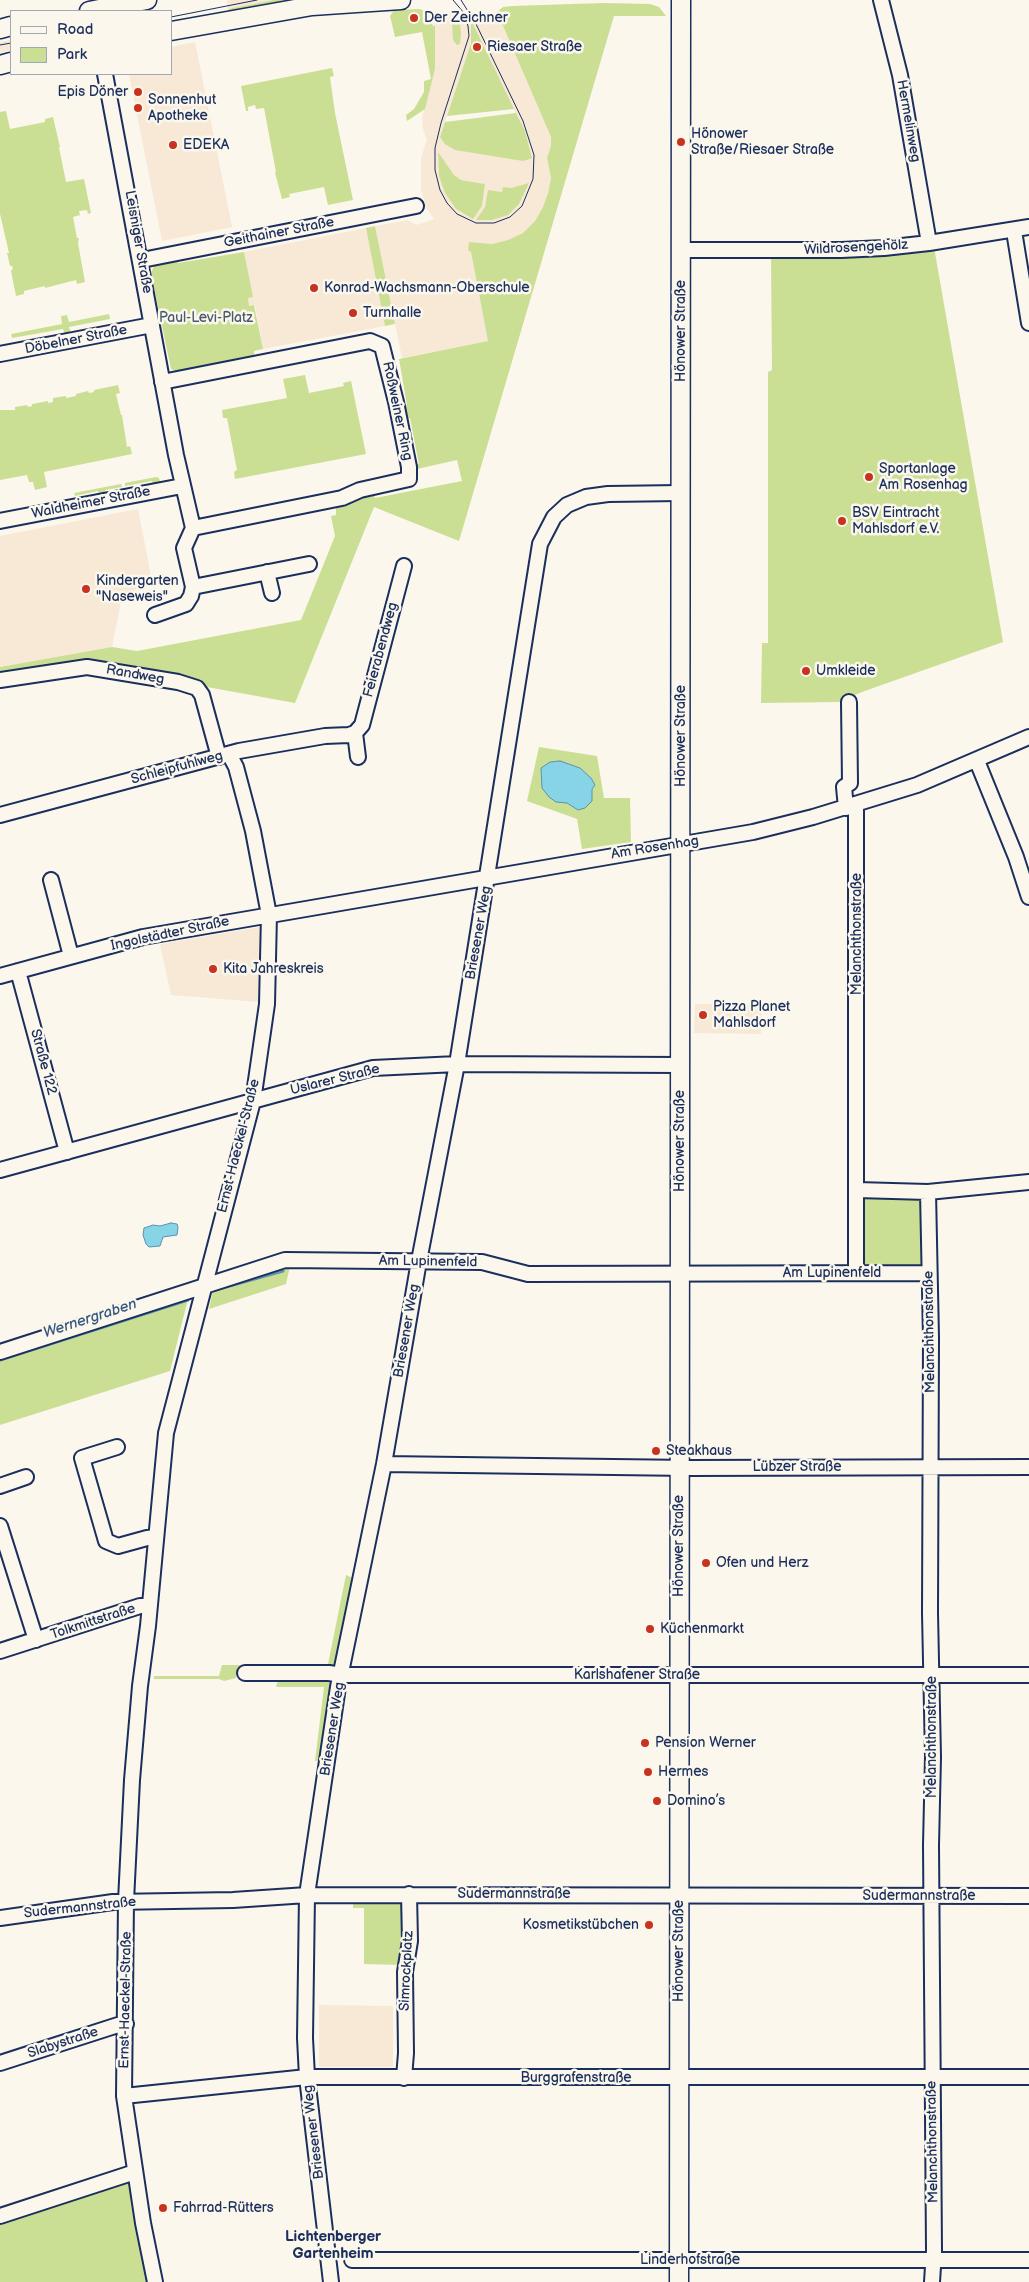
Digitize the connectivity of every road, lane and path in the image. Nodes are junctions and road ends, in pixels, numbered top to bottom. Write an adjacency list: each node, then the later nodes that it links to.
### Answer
1 (147, 0): 5 (main road)
2 (401, 0): 6 (main road)
3 (681, 0): 12 (main road, Hönower Straße)
4 (881, 0): 11 (street, Hermelinweg)
5 (92, 8)
6 (172, 31)
7 (106, 75): 13 (street, Leisniger Straße)
8 (416, 206): 13 (street, Geithainer Straße)
9 (1029, 227): 10 (street, Wildrosengehölz)
10 (1014, 231): 11 (street, Wildrosengehölz); 14 (street)
11 (929, 243): 12 (street, Wildrosengehölz)
12 (681, 250): 19 (main road, Hönower Straße)
13 (142, 260): 15 (street, Leisniger Straße)
14 (1029, 323)
15 (152, 324): 16 (street, Döbelner Straße); 17 (street, Leisniger Straße)
16 (0, 354)
17 (162, 382): 18 (street, Leisniger Straße); 21 (street, Roßweiner Ring)
18 (182, 486): 20 (street, Waldheimer Straße); 21 (street, Leisniger Straße)
19 (680, 493): 37 (main road, Hönower Straße); 38 (street, Briesener Weg)
20 (0, 521)
21 (193, 528): 25 (street)
22 (308, 564): 24 (street)
23 (404, 566): 30 (street, Feierabendweg)
24 (268, 572): 25 (street); 26 (street)
25 (193, 586): 27 (street)
26 (272, 594)
27 (155, 614)
28 (0, 680): 32 (street, Randweg)
29 (848, 702): 35 (street, Melanchthonstraße)
30 (356, 733): 32 (street, Schleipfuhlweg); 33 (street)
31 (1029, 737): 34 (street, Am Rosenhag)
32 (224, 756): 36 (street, Schleipfuhlweg); 41 (street, Ernst-Haeckel-Straße)
33 (358, 757)
34 (977, 761): 35 (street, Am Rosenhag); 40 (street)
35 (854, 806): 37 (street, Am Rosenhag); 51 (street, Melanchthonstraße)
36 (0, 815)
37 (681, 843): 38 (street, Am Rosenhag); 46 (main road, Hönower Straße)
38 (488, 876): 41 (street, Am Rosenhag); 45 (street, Briesener Weg)
39 (51, 880): 42 (street)
40 (1029, 897)
41 (269, 915): 42 (street, Ingolstädter Straße); 47 (street, Ernst-Haeckel-Straße)
42 (72, 956): 43 (street, Ingolstädter Straße)
43 (18, 971): 44 (street, Ingolstädter Straße); 48 (street, Straße 122)
44 (0, 976)
45 (457, 1064): 46 (street, Uslarer Straße); 47 (street, Uslarer Straße); 53 (street, Briesener Weg)
46 (680, 1065): 56 (main road, Hönower Straße)
47 (252, 1101): 48 (street, Uslarer Straße); 57 (street, Ernst-Haeckel-Straße)
48 (67, 1152): 49 (street, Uslarer Straße)
49 (0, 1170)
50 (1029, 1182): 52 (street)
51 (857, 1190): 52 (street); 54 (street, Melanchthonstraße)
52 (928, 1192): 55 (street, Melanchthonstraße)
53 (419, 1261): 56 (street, Am Lupinenfeld); 57 (street, Am Lupinenfeld); 60 (street, Briesener Weg)
54 (856, 1273): 55 (street, Am Lupinenfeld); 56 (street, Am Lupinenfeld)
55 (929, 1273): 61 (street, Melanchthonstraße)
56 (679, 1274): 63 (main road, Hönower Straße)
57 (204, 1286): 58 (street, Am Lupinenfeld); 67 (street, Ernst-Haeckel-Straße)
58 (0, 1352)
59 (117, 1447): 67 (street)
60 (384, 1464): 63 (street, Lübzer Straße); 73 (street, Briesener Weg)
61 (931, 1466): 62 (street, Lübzer Straße); 63 (street, Lübzer Straße); 72 (street, Melanchthonstraße)
62 (1029, 1467)
63 (679, 1468): 74 (main road, Hönower Straße)
64 (26, 1478): 65 (street)
65 (0, 1486)
66 (0, 1526): 69 (street, Tolkmittstraße)
67 (156, 1537): 68 (street, Ernst-Haeckel-Straße)
68 (150, 1606): 69 (street, Tolkmittstraße); 81 (street, Ernst-Haeckel-Straße)
69 (36, 1640): 70 (street, Tolkmittstraße)
70 (0, 1651)
71 (245, 1673): 73 (street, Karlshafener Straße)
72 (932, 1674): 74 (street, Karlshafener Straße); 75 (street, Karlshafener Straße); 79 (street, Melanchthonstraße)
73 (342, 1675): 74 (street, Karlshafener Straße); 77 (street, Briesener Weg)
74 (679, 1675): 78 (main road, Hönower Straße)
75 (1029, 1675)
76 (408, 1894): 77 (street, Sudermannstraße); 78 (street, Sudermannstraße); 87 (street, Simrockplatz)
77 (307, 1895): 81 (street, Sudermannstraße); 85 (street, Briesener Weg)
78 (679, 1896): 79 (street, Sudermannstraße); 88 (main road, Hönower Straße)
79 (931, 1896): 80 (street, Sudermannstraße); 89 (street, Melanchthonstraße)
80 (1029, 1896)
81 (126, 1901): 82 (street, Sudermannstraße); 83 (street, Ernst-Haeckel-Straße)
82 (0, 1918)
83 (126, 2024): 84 (street, Slabystraße); 90 (street, Ernst-Haeckel-Straße)
84 (0, 2063)
85 (307, 2077): 87 (street, Burggrafenstraße); 90 (street, Burggrafenstraße); 98 (street, Briesener Weg)
86 (1029, 2077): 89 (street, Burggrafenstraße)
87 (404, 2078): 88 (street, Burggrafenstraße)
88 (679, 2078): 89 (street, Burggrafenstraße); 94 (main road, Hönower Straße)
89 (932, 2078): 95 (street, Melanchthonstraße)
90 (124, 2096): 91 (street, Ernst-Haeckel-Straße)
91 (135, 2172): 92 (street); 97 (street, Ernst-Haeckel-Straße)
92 (0, 2216)
93 (352, 2260): 94 (street, Linderhofstraße)
94 (679, 2260): 95 (street, Linderhofstraße); 99 (main road, Hönower Straße)
95 (932, 2260): 96 (street, Linderhofstraße); 100 (street, Melanchthonstraße)
96 (1029, 2260)
97 (155, 2282)
98 (331, 2282)
99 (679, 2282)
100 (932, 2282)

